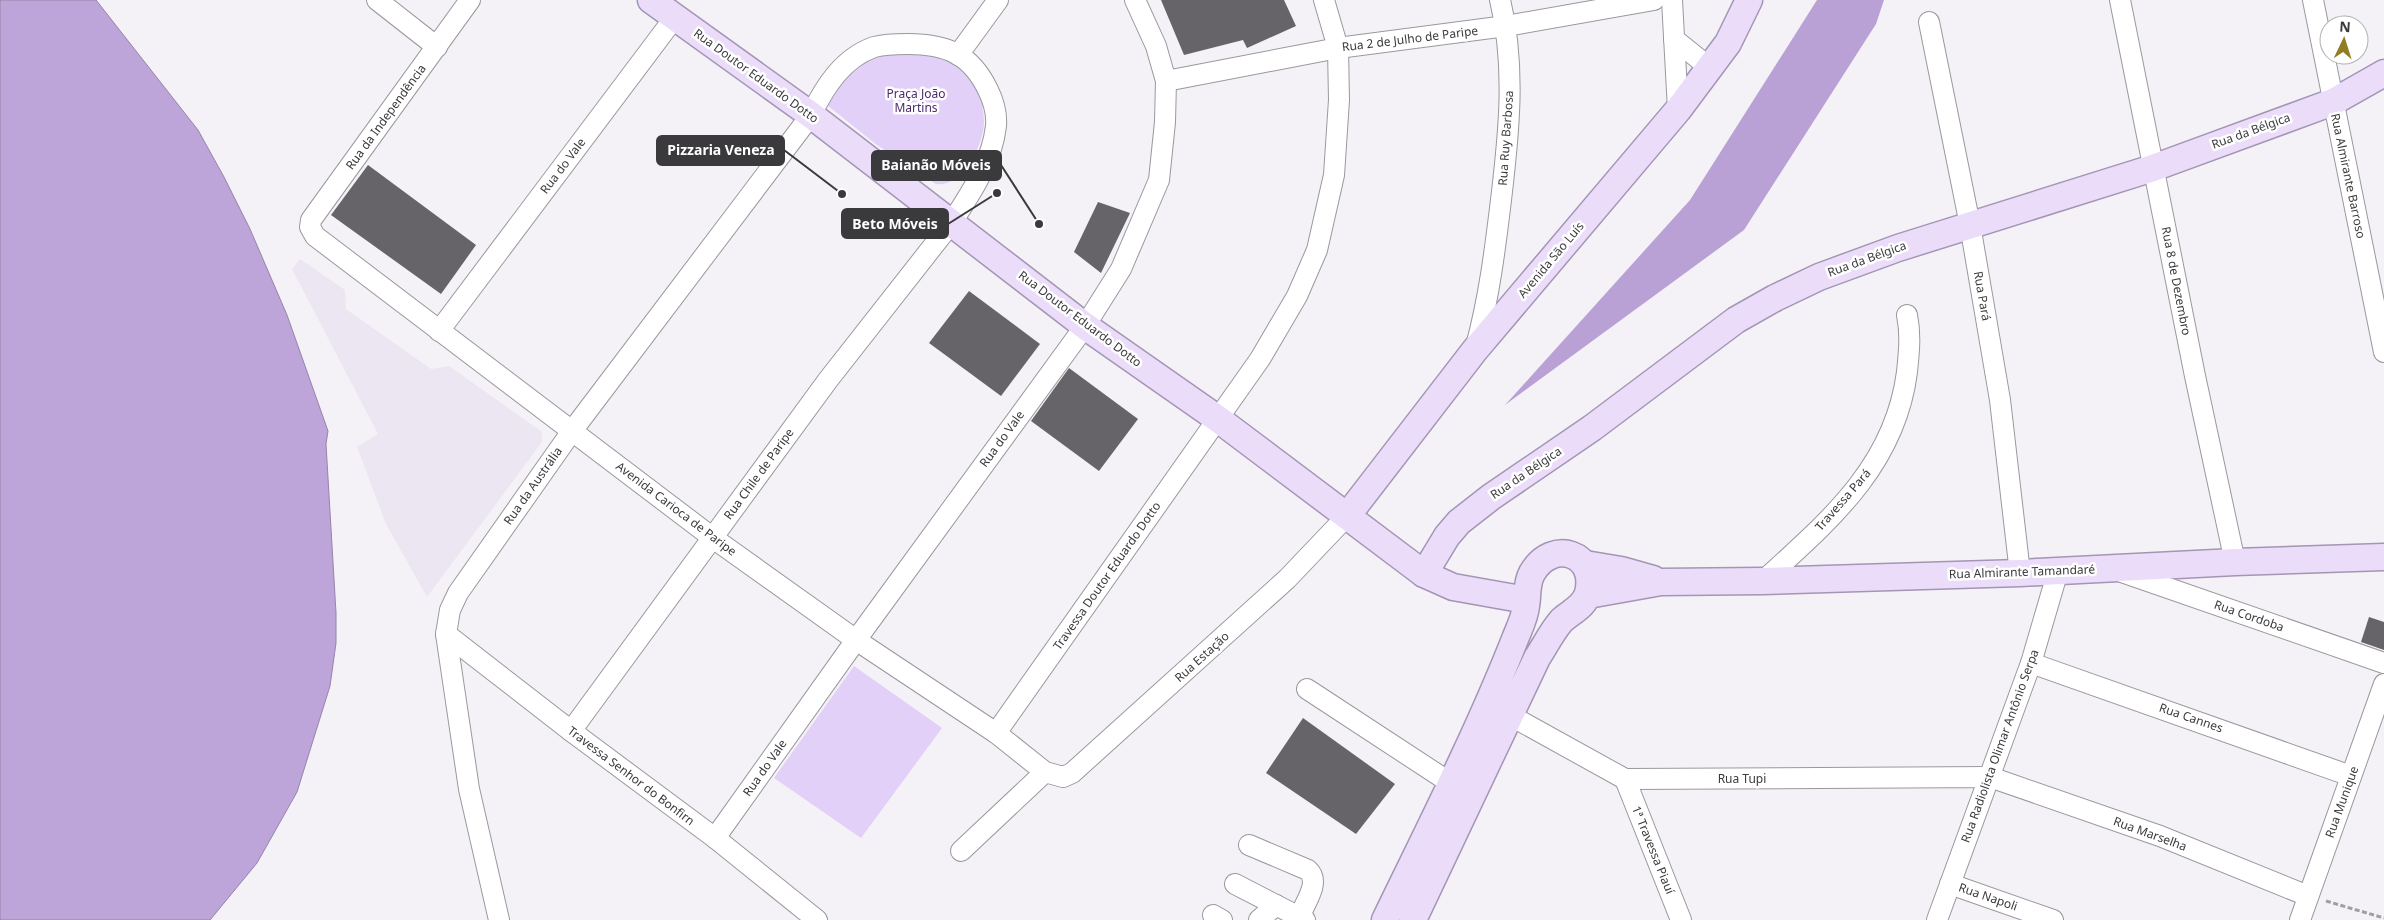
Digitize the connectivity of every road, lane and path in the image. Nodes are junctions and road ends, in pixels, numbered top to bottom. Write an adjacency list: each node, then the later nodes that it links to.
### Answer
1 (377, 0): 17 (street)
2 (470, 0): 17 (street, Rua da Independência)
3 (651, 0): 13 (main road, Rua Doutor Eduardo Dotto)
4 (998, 0): 19 (street)
5 (1135, 0): 22 (street, Rua do Vale)
6 (1324, 0): 18 (street)
7 (1500, 0): 15 (street, Rua Ruy Barbosa)
8 (1654, 0): 15 (street, Rua 2 de Julho de Paripe)
9 (1672, 0): 16 (street)
10 (1749, 0): 20 (main road, Avenida São Luís)
11 (2120, 0): 26 (street, Rua 8 de Dezembro)
12 (2313, 0): 23 (street, Rua Almirante Barroso)
13 (680, 9): 25 (main road, Rua Doutor Eduardo Dotto); 34 (street, Rua do Vale)
14 (1929, 22): 28 (street, Rua Pará)
15 (1506, 26): 18 (street, Rua 2 de Julho de Paripe); 30 (street, Rua Ruy Barbosa)
16 (1674, 39): 20 (street); 24 (street)
17 (437, 47): 29 (street, Rua da Independência)
18 (1338, 48): 22 (street, Rua 2 de Julho de Paripe); 37 (street)
19 (958, 55): 25 (street); 27 (street)
20 (1710, 68): 24 (main road, Avenida São Luís)
21 (2384, 73): 23 (main road, Rua da Bélgica)
22 (1166, 81): 33 (street, Rua do Vale)
23 (2333, 102): 26 (main road, Rua da Bélgica); 36 (street, Rua Almirante Barroso)
24 (1678, 110): 31 (main road, Avenida São Luís)
25 (811, 114): 27 (main road, Rua Doutor Eduardo Dotto); 38 (street, Rua da Austrália)
26 (2153, 168): 28 (main road, Rua da Bélgica); 42 (street, Rua 8 de Dezembro)
27 (952, 222): 33 (main road, Rua Doutor Eduardo Dotto); 40 (street, Rua Chile de Paripe)
28 (1970, 225): 46 (street, Rua Pará); 47 (main road, Rua da Bélgica)
29 (315, 236): 34 (street, Avenida Carioca de Paripe)
30 (1492, 276): 31 (street); 35 (street, Rua Ruy Barbosa)
31 (1515, 303): 35 (main road, Avenida São Luís)
32 (1907, 315): 48 (street, Travessa Pará)
33 (1085, 326): 37 (main road, Rua Doutor Eduardo Dotto); 53 (street, Rua do Vale)
34 (439, 331): 38 (street, Avenida Carioca de Paripe)
35 (1475, 350): 39 (main road, Avenida São Luís)
36 (2384, 352)
37 (1218, 419): 39 (main road, Rua Doutor Eduardo Dotto); 60 (street, Travessa Doutor Eduardo Dotto)
38 (572, 431): 40 (street, Avenida Carioca de Paripe); 52 (street, Rua da Austrália)
39 (1347, 516): 47 (main road, Rua Doutor Eduardo Dotto); 61 (street, Rua Estação)
40 (713, 538): 53 (street, Avenida Carioca de Paripe); 59 (street, Rua Chile de Paripe)
41 (2384, 557): 42 (main road, Rua Almirante Tamandaré)
42 (2235, 562): 44 (main road, Rua Almirante Tamandaré)
43 (1585, 564): 49 (main road, Rua Almirante Tamandaré); 50 (main road); 51 (main road, Rua Almirante Tamandaré)
44 (2113, 569): 45 (main road, Rua Almirante Tamandaré); 55 (street, Rua Cordoba)
45 (2058, 571): 46 (main road, Rua Almirante Tamandaré); 54 (street, Rua Radiolista Olimar Antônio Serpa)
46 (2020, 573): 48 (main road, Rua Almirante Tamandaré)
47 (1424, 574): 51 (main road, Rua Doutor Eduardo Dotto)
48 (1763, 581): 49 (main road, Rua Almirante Tamandaré)
49 (1661, 582): 50 (main road, Rua Almirante Tamandaré)
50 (1588, 595): 58 (main road)
51 (1526, 600): 65 (main road, Rua Almirante Tamandaré)
52 (446, 634): 59 (street, Travessa Senhor do Bonfirn); 76 (street, Rua da Austrália)
53 (856, 640): 60 (street, Avenida Carioca de Paripe); 66 (street, Rua do Vale)
54 (2031, 663): 62 (street, Rua Cannes); 63 (street, Rua Radiolista Olimar Antônio Serpa)
55 (2384, 663)
56 (2384, 684): 62 (street, Rua Munique)
57 (1307, 689): 65 (street)
58 (1511, 716): 64 (street, Rua Tupi); 79 (main road)
59 (571, 731): 66 (street, Travessa Senhor do Bonfirn)
60 (996, 733): 61 (street, Avenida Carioca de Paripe)
61 (1045, 772): 68 (street)
62 (2351, 776): 71 (street, Rua Munique)
63 (1990, 777): 64 (street, Rua Tupi); 70 (street, Rua Radiolista Olimar Antônio Serpa); 71 (street, Rua Marselha)
64 (1625, 780): 80 (street, 1ª Travessa Piauí)
65 (1452, 784): 78 (main road, Rua Almirante Tamandaré)
66 (715, 838): 75 (street, Travessa Senhor do Bonfirn)
67 (1249, 844): 73 (street)
68 (961, 851)
69 (1235, 884): 72 (street)
70 (1950, 884): 81 (street, Rua Radiolista Olimar Antônio Serpa); 82 (street, Rua Napoli)
71 (2308, 896): 74 (path); 83 (street, Rua Munique)
72 (1276, 905): 73 (street); 77 (street)
73 (1302, 918)
74 (2384, 918)
75 (817, 919)
76 (498, 920)
77 (1259, 920)
78 (1385, 920)
79 (1412, 920)
80 (1681, 920)
81 (1937, 920)
82 (2053, 920)
83 (2300, 920)

